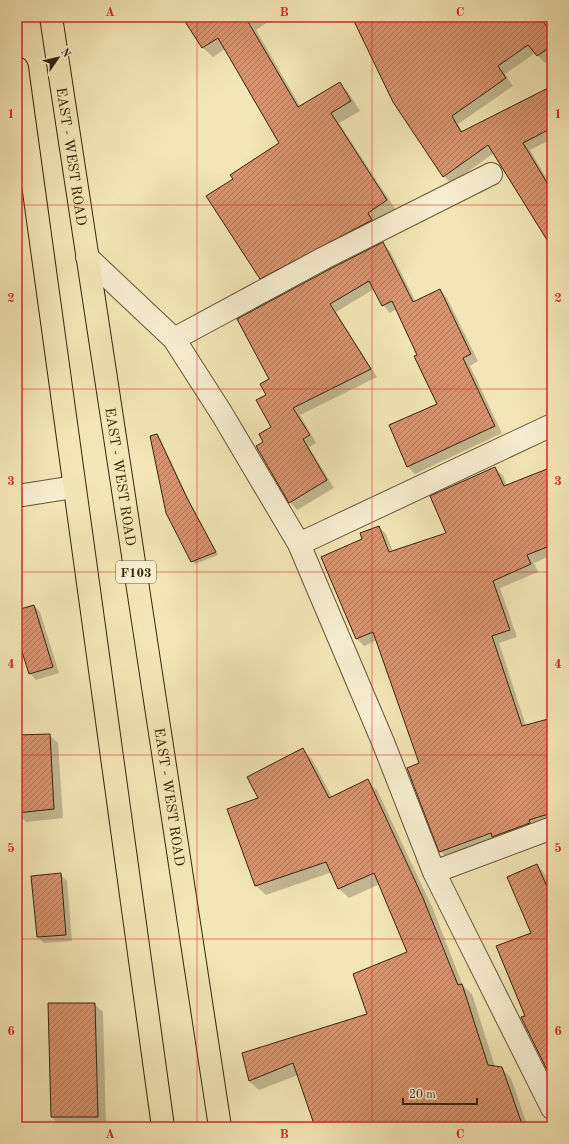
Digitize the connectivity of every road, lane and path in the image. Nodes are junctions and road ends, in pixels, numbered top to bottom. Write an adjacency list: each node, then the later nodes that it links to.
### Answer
1 (51, 17): 4 (main road, EAST - WEST ROAD / F103)
2 (18, 78): 7 (main road)
3 (491, 174): 5 (street)
4 (87, 257): 5 (street); 14 (main road, EAST - WEST ROAD / F103)
5 (174, 340): 9 (street)
6 (552, 425): 9 (street)
7 (74, 487): 8 (street); 13 (main road)
8 (17, 496)
9 (299, 544): 11 (street)
10 (552, 828): 11 (street)
11 (434, 872): 12 (street)
12 (552, 1108)
13 (160, 1126)
14 (220, 1127)

